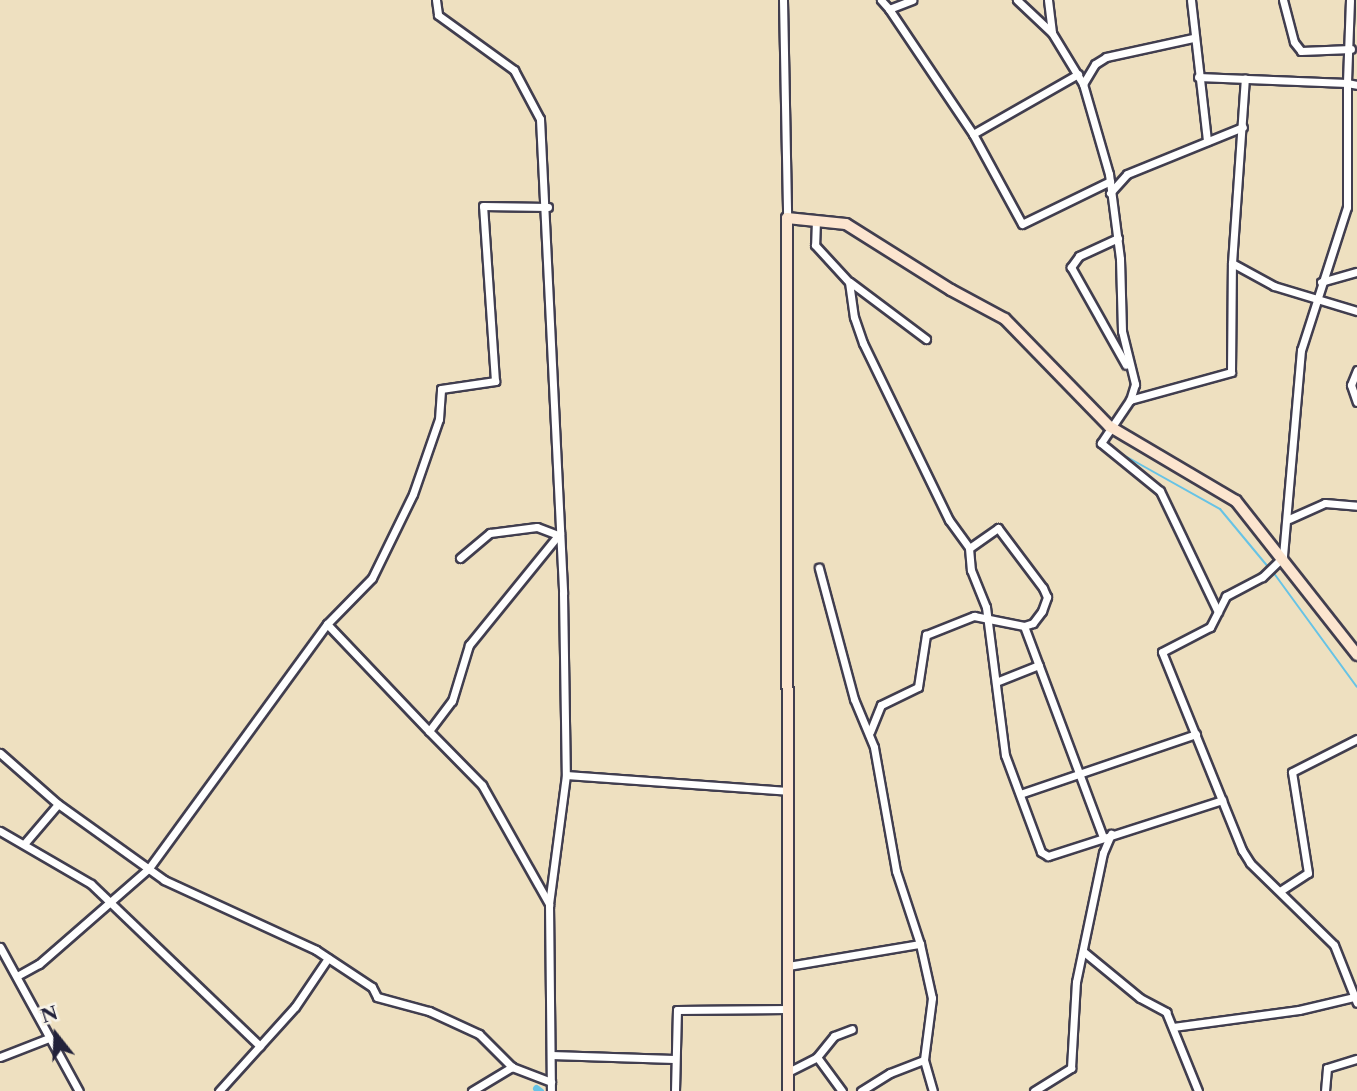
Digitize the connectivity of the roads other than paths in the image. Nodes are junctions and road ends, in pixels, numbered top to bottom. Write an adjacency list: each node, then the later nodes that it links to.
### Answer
1 (436, 0): 25 (street)
2 (881, 0): 10 (street)
3 (912, 0): 10 (street)
4 (1017, 0): 11 (street)
5 (1048, 0): 11 (street)
6 (1191, 0): 12 (street)
7 (1283, 0): 13 (street)
8 (1350, 0): 13 (street)
9 (785, 1): 26 (street)
10 (889, 9): 21 (street)
11 (1052, 33): 14 (street)
12 (1193, 38): 15 (street); 18 (street)
13 (1351, 49): 17 (street)
14 (1077, 74): 18 (street); 21 (street)
15 (1198, 77): 16 (street); 22 (street)
16 (1244, 78): 17 (street); 20 (street)
17 (1347, 83): 19 (street); 32 (street)
18 (1083, 84): 23 (street)
19 (1357, 85)
20 (1243, 127): 22 (street); 29 (street)
21 (973, 134): 23 (street)
22 (1207, 141): 24 (street)
23 (1110, 181): 24 (street)
24 (1110, 193): 28 (street)
25 (548, 207): 43 (street); 50 (street)
26 (787, 218): 27 (street); 62 (street)
27 (816, 220): 31 (street); 40 (street)
28 (1118, 238): 37 (street); 37 (street)
29 (1232, 263): 33 (street); 38 (street)
30 (1357, 272): 32 (street)
31 (849, 282): 35 (street); 44 (street)
32 (1321, 282): 33 (street)
33 (1315, 299): 34 (street); 42 (street)
34 (1357, 311)
35 (926, 339)
36 (1357, 370): 39 (street)
37 (1135, 384): 38 (street)
38 (1130, 400): 40 (street)
39 (1357, 402)
40 (1109, 426): 45 (street); 48 (street)
41 (1357, 506): 42 (street)
42 (1289, 519): 45 (street)
43 (557, 534): 46 (street); 55 (street); 61 (street)
44 (969, 548): 49 (street); 51 (street)
45 (1283, 557): 48 (street); 52 (street)
46 (460, 558)
47 (819, 568): 56 (street)
48 (1218, 612): 57 (street)
49 (985, 616): 51 (street); 54 (street); 56 (street)
50 (327, 624): 55 (street); 71 (street)
51 (1024, 626): 53 (street)
52 (1357, 655)
53 (1039, 665): 54 (street); 60 (street)
54 (996, 682): 63 (street)
55 (429, 731): 74 (street)
56 (869, 733): 75 (street)
57 (1196, 734): 60 (street); 64 (street)
58 (1357, 739): 72 (street)
59 (0, 753): 65 (street)
60 (1080, 774): 63 (street); 67 (street)
61 (566, 775): 62 (street); 74 (street)
62 (787, 791): 79 (street)
63 (1020, 794): 68 (street)
64 (1222, 800): 67 (street); 72 (street)
65 (58, 804): 69 (street); 71 (street)
66 (0, 831): 69 (street)
67 (1107, 836): 68 (street); 70 (street)
68 (1088, 842): 70 (street)
69 (24, 844): 73 (street)
70 (1103, 853): 77 (street)
71 (149, 868): 73 (street); 78 (street)
72 (1280, 891): 81 (street)
73 (110, 901): 80 (street); 86 (street)
74 (549, 904): 87 (street)
75 (920, 944): 79 (street); 92 (street)
76 (0, 947): 80 (street)
77 (1084, 952): 83 (street); 104 (street)
78 (328, 958): 86 (street); 93 (street)
79 (788, 966): 82 (street)
80 (17, 976): 85 (street)
81 (1355, 1000): 83 (street)
82 (788, 1009): 90 (street); 94 (street)
83 (1173, 1027): 105 (street)
84 (852, 1029): 89 (street)
85 (49, 1038): 88 (street); 97 (street)
86 (260, 1046): 96 (street)
87 (551, 1055): 90 (street); 95 (street)
88 (0, 1057)
89 (817, 1057): 94 (street); 101 (street)
90 (674, 1059): 99 (street)
91 (1357, 1059): 106 (street)
92 (924, 1060): 102 (street); 103 (street)
93 (512, 1067): 95 (street); 98 (street)
94 (788, 1072): 100 (street)
95 (551, 1087)
96 (217, 1090)
97 (79, 1091)
98 (472, 1091)
99 (675, 1091)
100 (788, 1091)
101 (842, 1091)
102 (861, 1091)
103 (933, 1091)
104 (1034, 1091)
105 (1198, 1091)
106 (1325, 1091)

